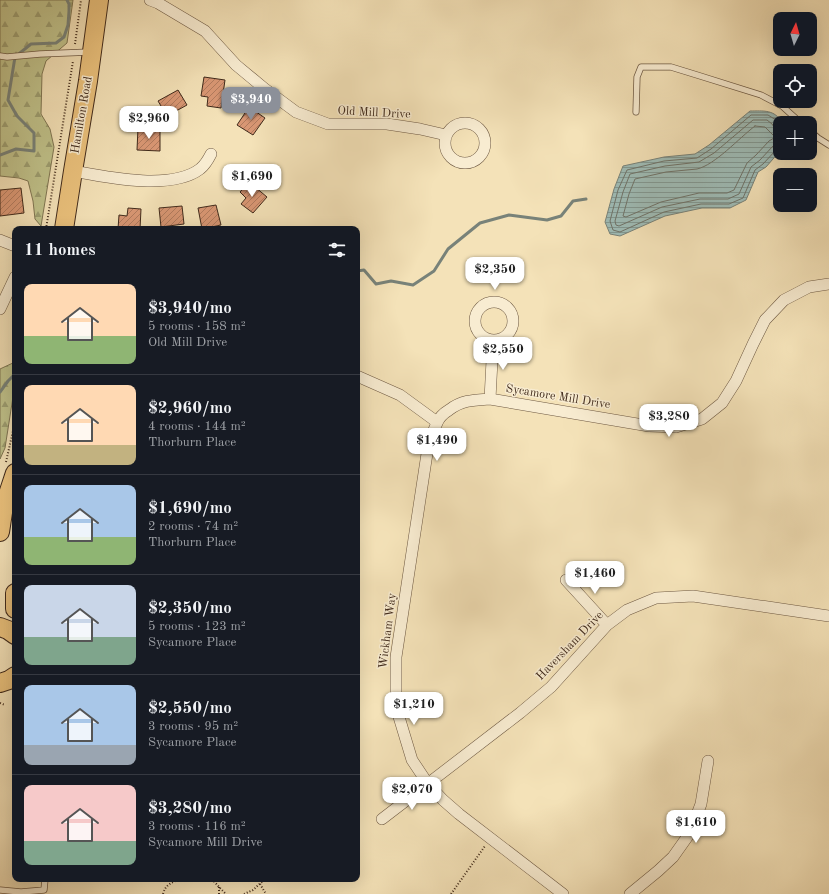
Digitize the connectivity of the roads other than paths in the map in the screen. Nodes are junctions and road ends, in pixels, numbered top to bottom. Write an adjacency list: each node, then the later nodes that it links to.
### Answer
1 (99, 0): 3 (main road, Hamilton Road)
2 (156, 1): 7 (street, Old Mill Drive)
3 (92, 52): 4 (lane); 11 (main road, Hamilton Road)
4 (0, 56)
5 (636, 112): 6 (lane)
6 (793, 116)
7 (446, 135)
8 (817, 137): 9 (lane)
9 (829, 145)
10 (211, 154): 11 (street)
11 (73, 171): 12 (main road, Hamilton Road)
12 (64, 226)
13 (0, 240): 14 (street)
14 (12, 245)
15 (12, 283): 17 (street)
16 (829, 284): 20 (street, Sycamore Mill Drive)
17 (0, 309)
18 (493, 341): 20 (street)
19 (360, 377): 21 (street)
20 (490, 399): 21 (street, Sycamore Mill Drive)
21 (437, 422): 30 (street, Wickham Way)
22 (10, 470): 23 (main road)
23 (0, 532)
24 (566, 580): 26 (street)
25 (829, 616): 26 (street, Haversham Drive)
26 (607, 625): 30 (street, Haversham Drive)
27 (0, 627): 28 (main road)
28 (12, 633)
29 (708, 761): 35 (street)
30 (428, 784): 31 (street, Haversham Drive); 34 (street, Wickham Way)
31 (382, 819)
32 (45, 882): 33 (lane)
33 (0, 890)
34 (563, 894)
35 (630, 894)

